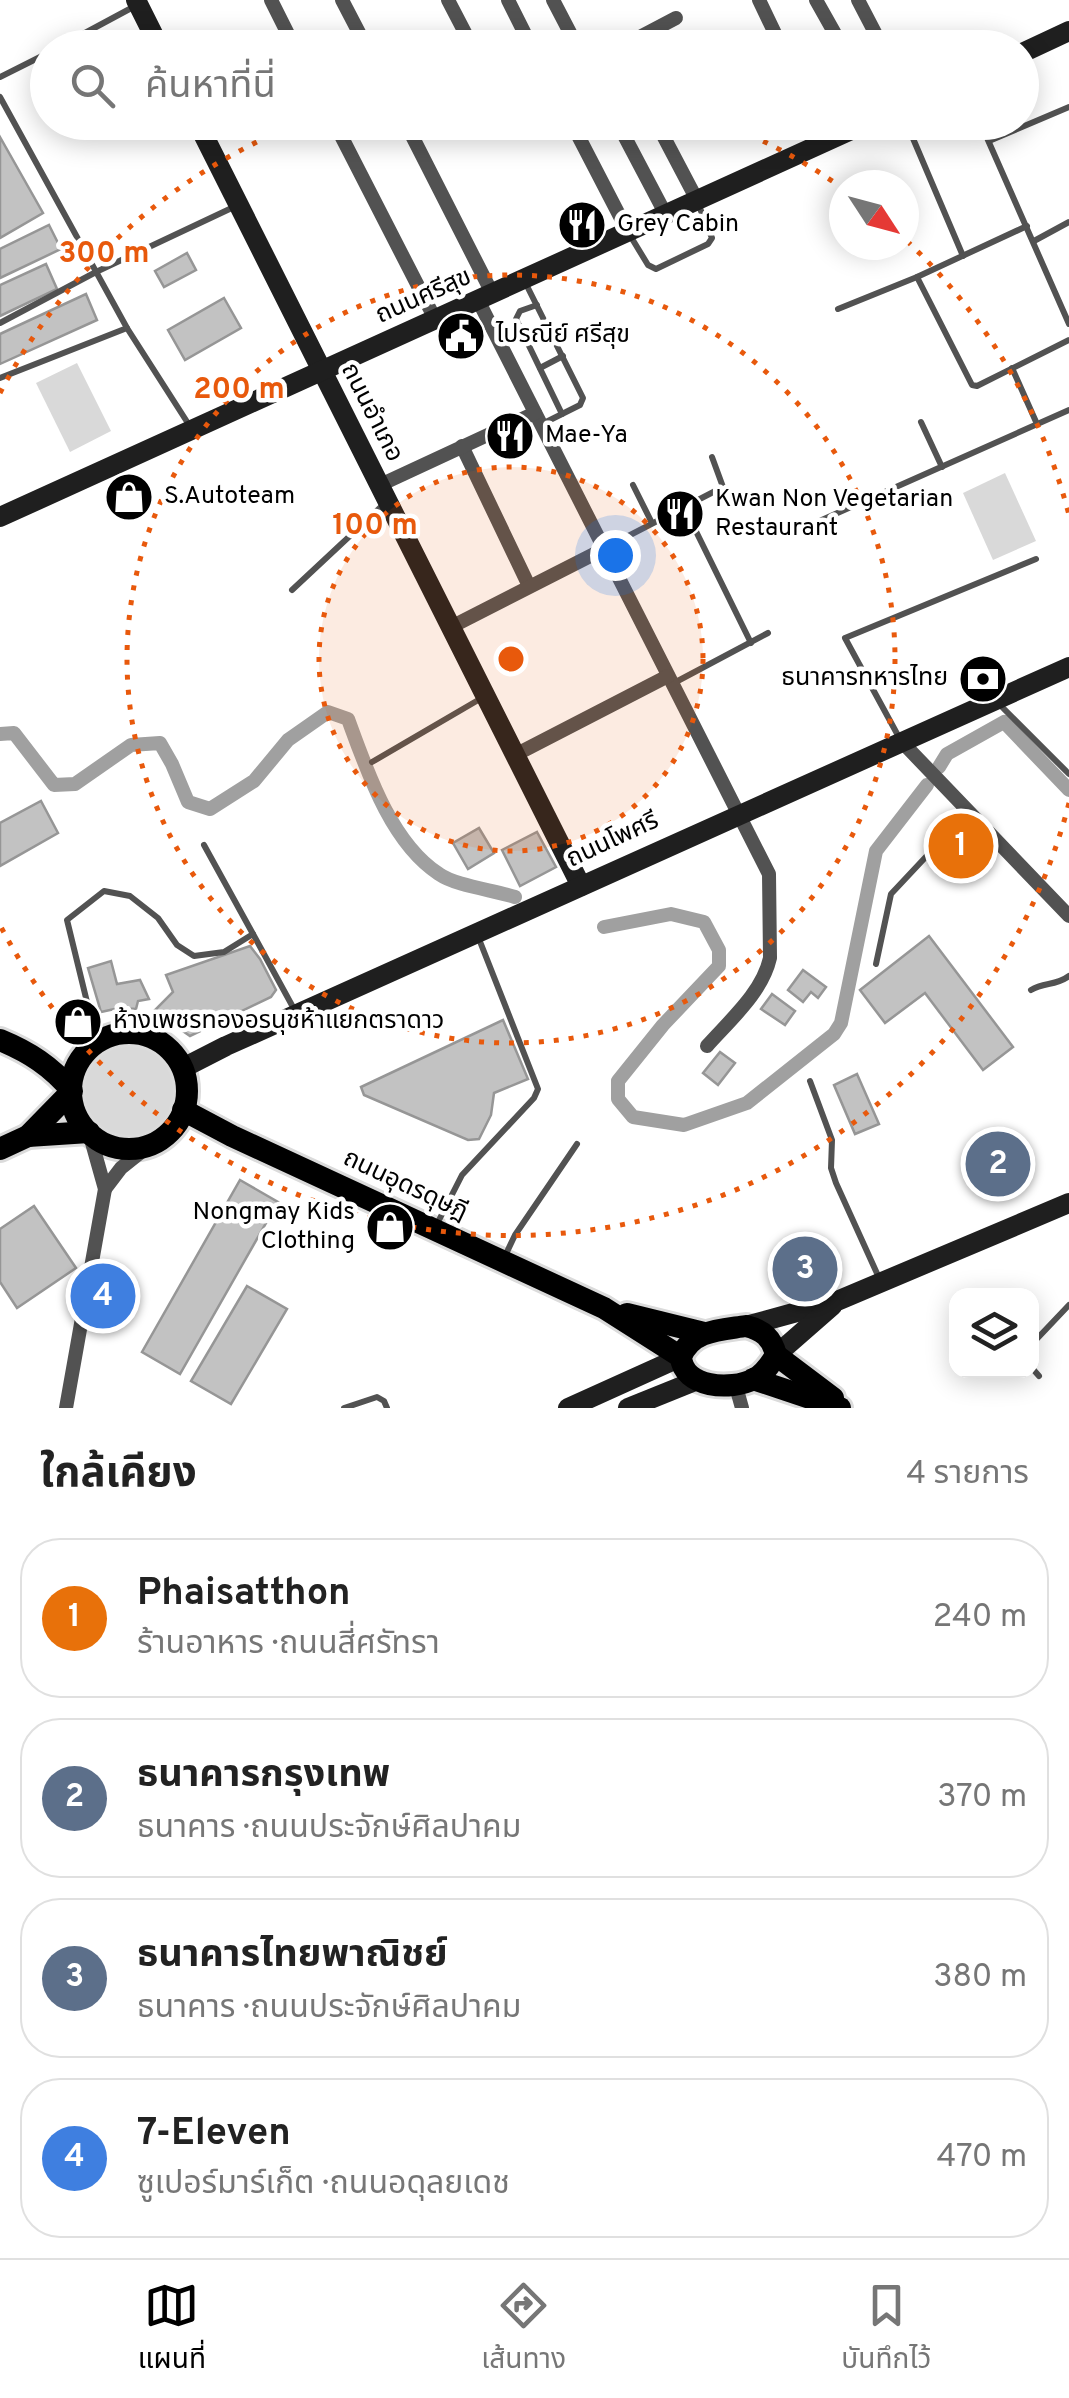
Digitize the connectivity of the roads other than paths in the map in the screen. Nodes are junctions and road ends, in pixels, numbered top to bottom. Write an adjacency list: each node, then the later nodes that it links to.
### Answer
1 (270, 0): 14 (street)
2 (342, 0): 15 (street)
3 (448, 0): 16 (street)
4 (508, 0): 17 (street)
5 (574, 0): 10 (street)
6 (758, 0): 20 (street)
7 (816, 0): 21 (street)
8 (858, 0): 22 (street)
9 (137, 2): 12 (lane); 13 (main road)
10 (555, 4): 18 (street)
11 (676, 18): 19 (street)
12 (88, 30)
13 (151, 30)
14 (286, 30)
15 (358, 30)
16 (464, 30)
17 (523, 30)
18 (569, 30)
19 (654, 30)
20 (773, 30)
21 (833, 30)
22 (874, 30)
23 (1069, 32): 24 (main road)
24 (1039, 45)
25 (30, 62): 26 (lane)
26 (0, 78)
27 (0, 98): 47 (lane)
28 (1069, 107): 29 (lane)
29 (1039, 120)
30 (206, 140): 40 (main road, ถนนอำเภอ)
31 (343, 140): 53 (street)
32 (413, 140): 50 (street)
33 (580, 140): 44 (street)
34 (627, 140): 41 (street)
35 (665, 140): 39 (street)
36 (807, 140): 39 (main road, ถนนศรีสุข)
37 (914, 140): 46 (lane)
38 (989, 141): 43 (lane)
39 (697, 200): 41 (main road, ถนนศรีสุข); 44 (lane)
40 (239, 205): 47 (lane); 61 (main road, ถนนอำเภอ)
41 (666, 214): 44 (main road, ถนนศรีสุข)
42 (1069, 222): 45 (lane)
43 (1027, 226): 45 (lane); 46 (lane)
44 (628, 232): 49 (main road, ถนนศรีสุข)
45 (1034, 241): 55 (lane)
46 (963, 256): 48 (lane)
47 (96, 272): 54 (lane); 56 (lane)
48 (917, 277): 52 (lane); 60 (lane)
49 (524, 279): 50 (main road, ถนนศรีสุข); 51 (lane)
50 (485, 296): 53 (main road, ถนนศรีสุข); 65 (street)
51 (537, 305): 58 (lane); 59 (lane)
52 (838, 308)
53 (436, 319): 61 (main road, ถนนศรีสุข)
54 (0, 323)
55 (1069, 324)
56 (127, 328): 62 (lane); 68 (lane)
57 (1069, 340): 60 (lane)
58 (564, 356): 59 (lane); 64 (lane)
59 (540, 368): 64 (lane)
60 (1012, 368): 67 (lane)
61 (322, 370): 68 (main road, ถนนศรีสุข); 73 (main road, ถนนอำเภอ)
62 (0, 378)
63 (1069, 410): 67 (lane)
64 (562, 414): 65 (lane)
65 (538, 419): 69 (street); 78 (street)
66 (921, 422): 71 (lane)
67 (1038, 424): 71 (lane)
68 (192, 429): 75 (main road, ถนนศรีสุข)
69 (462, 446): 73 (street); 80 (street)
70 (712, 457): 74 (lane)
71 (942, 466): 76 (lane)
72 (632, 485): 77 (lane)
73 (384, 493): 81 (lane); 82 (main road, ถนนอำเภอ)
74 (684, 506): 77 (lane); 84 (lane)
75 (0, 516)
76 (814, 523)
77 (652, 524): 78 (lane)
78 (604, 549): 80 (street); 86 (street)
79 (1036, 560): 89 (lane)
80 (530, 586): 82 (street)
81 (292, 590)
82 (451, 627): 87 (main road, ถนนอำเภอ)
83 (768, 633): 84 (lane)
84 (750, 643): 86 (lane)
85 (1069, 667): 88 (main road, ถนนโพศรี)
86 (670, 680): 90 (street); 94 (street)
87 (486, 696): 90 (main road, ถนนอำเภอ); 91 (lane)
88 (996, 700): 89 (main road, ถนนโพศรี); 92 (lane)
89 (902, 742): 93 (street); 94 (main road, ถนนโพศรี)
90 (515, 755): 96 (main road, ถนนอำเภอ)
91 (372, 762)
92 (1069, 774)
93 (968, 812): 97 (street); 100 (lane)
94 (738, 814): 96 (main road, ถนนโพศรี); 106 (street)
95 (204, 845): 99 (lane)
96 (581, 886): 98 (main road, ถนนโพศรี)
97 (1069, 916)
98 (477, 933): 103 (main road, ถนนโพศรี); 119 (lane)
99 (253, 934): 103 (lane); 105 (lane)
100 (876, 964)
101 (1069, 976): 102 (lane)
102 (1031, 990)
103 (297, 1014): 108 (main road, ถนนโพศรี)
104 (0, 1040): 107 (main road)
105 (93, 1046): 107 (main road); 108 (main road); 110 (main road)
106 (707, 1046)
107 (28, 1052): 110 (main road)
108 (182, 1068): 111 (main road)
109 (810, 1080): 121 (lane)
110 (72, 1090): 112 (main road); 113 (main road)
111 (184, 1110): 114 (main road); 119 (main road, ถนนอุดรดุษฎี)
112 (89, 1132): 113 (main road); 114 (main road); 117 (street)
113 (28, 1136): 116 (main road)
114 (151, 1144): 117 (street)
115 (577, 1144): 120 (lane)
116 (0, 1149)
117 (105, 1189): 132 (street)
118 (1069, 1202): 121 (main road)
119 (434, 1230): 120 (main road, ถนนอุดรดุษฎี)
120 (503, 1261): 124 (main road, ถนนอุดรดุษฎี)
121 (881, 1284): 122 (main road)
122 (837, 1301): 125 (main road); 128 (main road)
123 (1069, 1305): 127 (lane)
124 (604, 1308): 126 (main road, ถนนอุดรดุษฎี); 129 (main road, ถนนอุดรดุษฎี)
125 (746, 1326): 126 (main road); 128 (main road)
126 (704, 1333): 129 (main road)
127 (1039, 1336)
128 (776, 1356): 131 (main road); 138 (main road)
129 (681, 1357): 130 (main road); 135 (main road)
130 (696, 1381): 131 (main road); 136 (main road)
131 (744, 1381): 137 (street); 138 (main road)
132 (66, 1408)
133 (344, 1408): 134 (lane)
134 (387, 1408)
135 (568, 1408)
136 (628, 1408)
137 (742, 1408)
138 (843, 1408)

